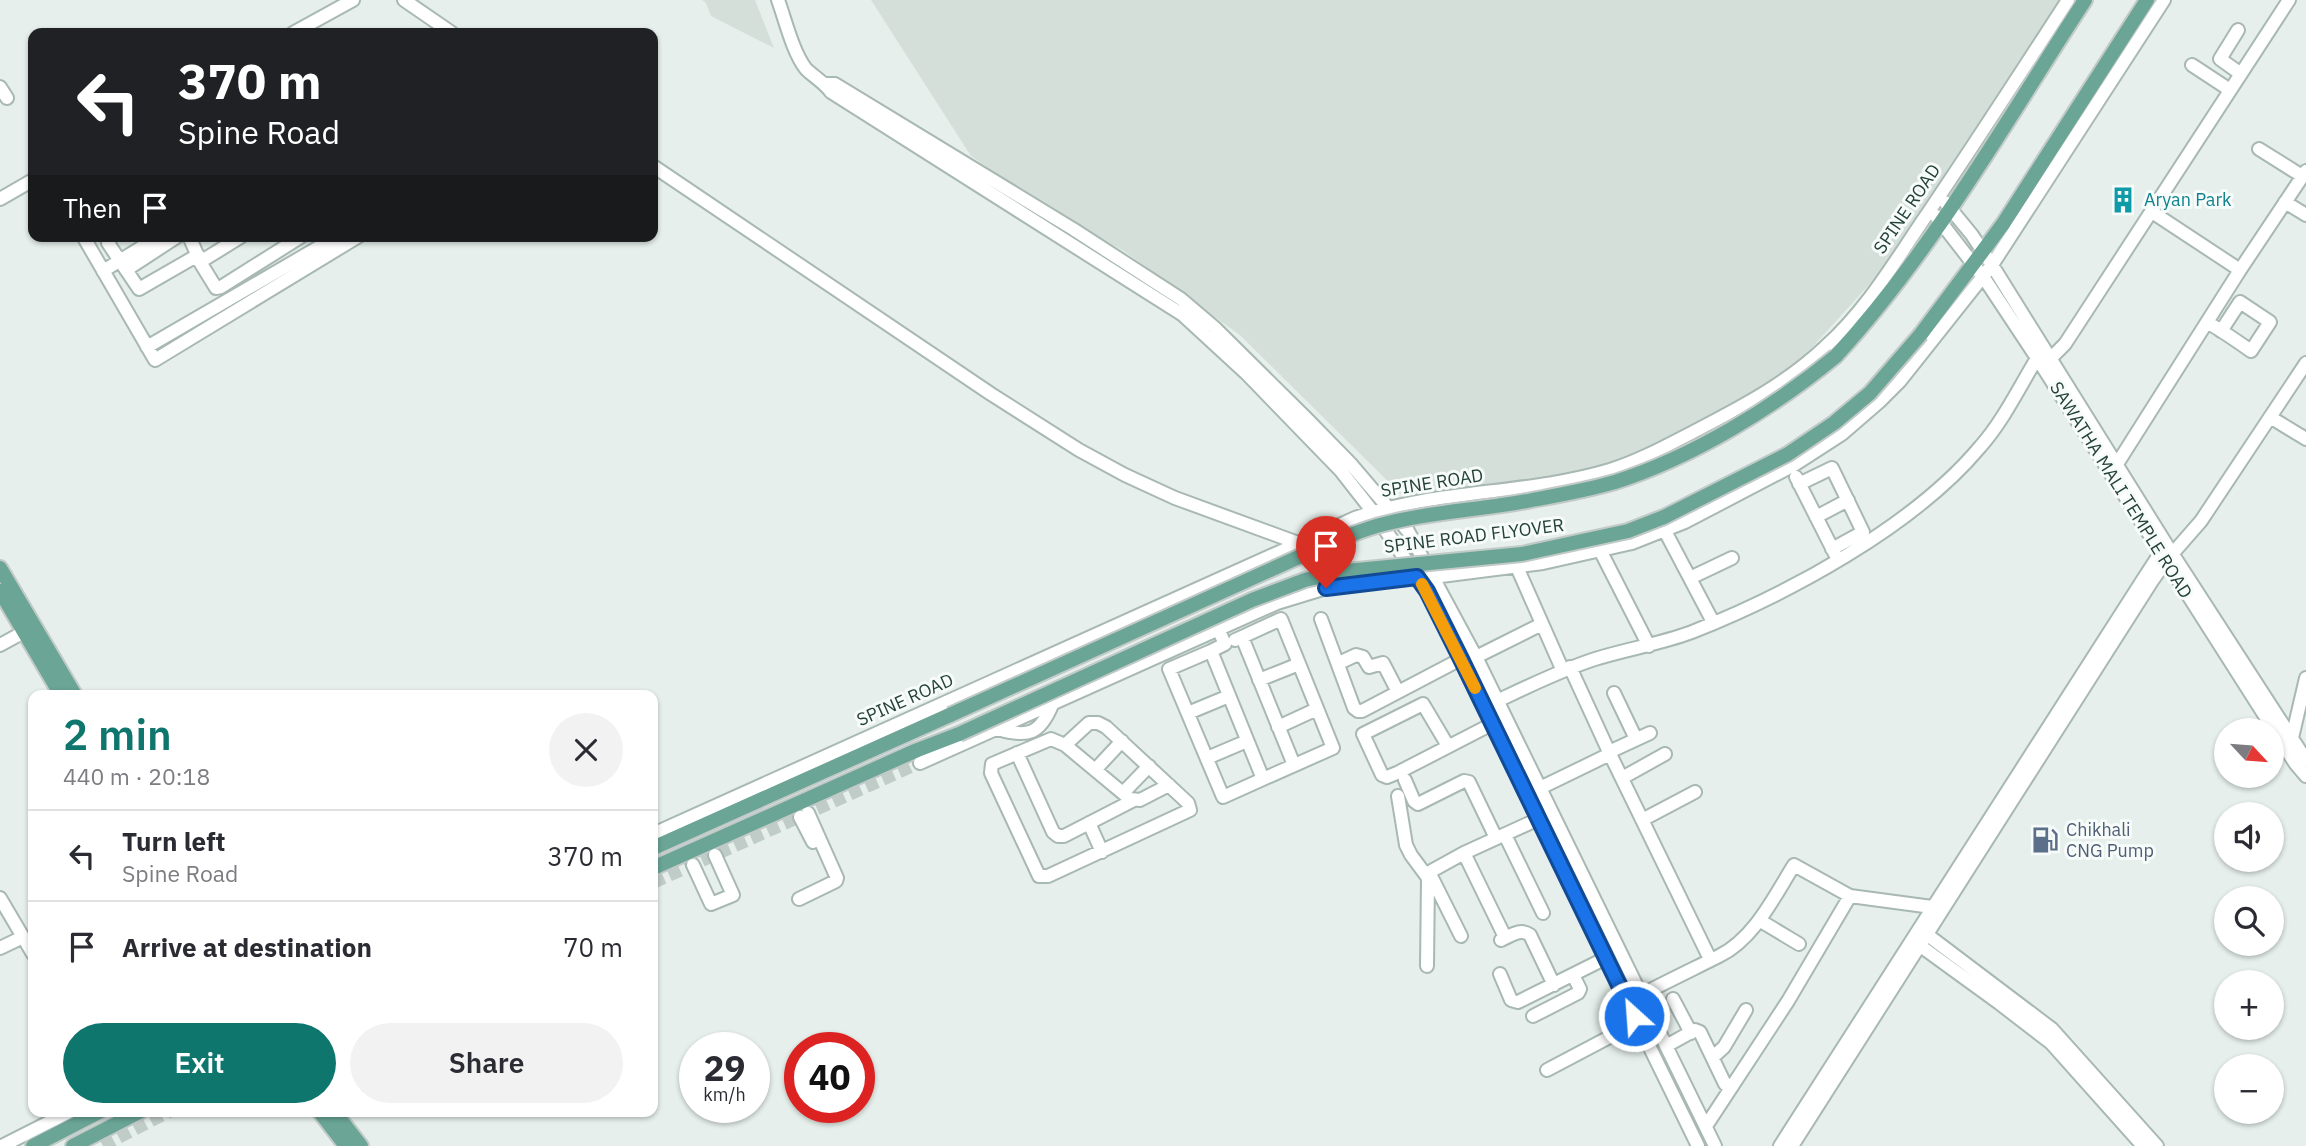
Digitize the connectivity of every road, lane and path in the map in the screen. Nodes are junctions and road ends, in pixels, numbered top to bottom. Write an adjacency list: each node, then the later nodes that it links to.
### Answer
1 (353, 0): 9 (street)
2 (404, 0): 10 (street)
3 (778, 0): 22 (street)
4 (2068, 0): 19 (street, SPINE ROAD)
5 (2085, 0): 23 (main road, SPINE ROAD)
6 (2147, 0): 39 (main road)
7 (2164, 0): 43 (street)
8 (2289, 0): 13 (street)
9 (302, 28)
10 (445, 28)
11 (2238, 30): 13 (street)
12 (2192, 65): 14 (street)
13 (2241, 74): 14 (street)
14 (2230, 90): 25 (street)
15 (2259, 149): 17 (street)
16 (658, 169): 63 (street)
17 (2305, 173): 21 (street)
18 (28, 183): 20 (street)
19 (1940, 196): 23 (street, SAWATHA MALI TEMPLE ROAD); 24 (street, SPINE ROAD)
20 (0, 200)
21 (2285, 202): 26 (street); 44 (street)
22 (1027, 208): 59 (street); 60 (street)
23 (1950, 208): 27 (main road, SPINE ROAD); 39 (street, SAWATHA MALI TEMPLE ROAD)
24 (1930, 210): 27 (street, SAWATHA MALI TEMPLE ROAD); 36 (street, SPINE ROAD)
25 (2152, 212): 44 (street); 51 (street)
26 (2306, 215)
27 (1941, 222): 38 (main road, SPINE ROAD FLYOVER); 42 (street, SAWATHA MALI TEMPLE ROAD)
28 (86, 242): 45 (street)
29 (109, 242): 41 (street)
30 (152, 242): 41 (street)
31 (166, 242): 41 (street)
32 (192, 242): 40 (street)
33 (230, 242): 40 (street)
34 (330, 242): 46 (street)
35 (347, 242): 46 (street)
36 (1908, 243): 38 (main road); 59 (street, SPINE ROAD)
37 (280, 245): 40 (street); 46 (street)
38 (1921, 252): 102 (main road, SPINE ROAD FLYOVER, bridge)
39 (1983, 252): 42 (main road); 43 (street, SAWATHA MALI TEMPLE ROAD)
40 (199, 258): 41 (street)
41 (122, 265): 45 (street)
42 (1974, 265): 47 (street, SAWATHA MALI TEMPLE ROAD); 116 (main road, SPINE ROAD FLYOVER, bridge)
43 (1992, 265): 47 (street); 51 (street, SAWATHA MALI TEMPLE ROAD)
44 (2240, 270): 48 (street)
45 (103, 271): 50 (street)
46 (287, 273): 50 (street); 50 (street)
47 (1983, 278): 51 (street, SAWATHA MALI TEMPLE ROAD); 56 (street)
48 (2207, 322): 49 (street); 55 (street)
49 (2221, 331)
50 (148, 347)
51 (2044, 358): 55 (street, SAWATHA MALI TEMPLE ROAD); 65 (street); 66 (street, SAWATHA MALI TEMPLE ROAD)
52 (2302, 378): 53 (street)
53 (2270, 417): 54 (street); 66 (street)
54 (2306, 439)
55 (2117, 464): 66 (street, SAWATHA MALI TEMPLE ROAD)
56 (1791, 467): 57 (street); 62 (street)
57 (1800, 484): 58 (street); 61 (street)
58 (1848, 500): 61 (street); 65 (street)
59 (1387, 507): 60 (street, SPINE ROAD); 70 (street)
60 (1373, 512): 63 (street, SPINE ROAD); 71 (street)
61 (1816, 517): 65 (street)
62 (1665, 531): 64 (street); 72 (street)
63 (1298, 543): 102 (street, SPINE ROAD)
64 (1601, 552): 68 (street); 82 (street)
65 (1835, 554): 75 (street)
66 (2167, 554): 106 (street, SAWATHA MALI TEMPLE ROAD); 122 (street, SAWATHA MALI TEMPLE ROAD); 149 (street); 152 (street)
67 (1732, 558): 72 (street)
68 (1517, 567): 70 (street); 76 (street)
69 (0, 568): 77 (main road)
70 (1433, 576): 71 (street); 84 (street)
71 (1417, 577): 78 (street); 85 (street)
72 (1690, 578): 75 (street)
73 (0, 591): 77 (main road)
74 (1321, 620): 86 (street)
75 (1713, 622): 82 (street)
76 (1542, 624): 84 (street); 88 (street)
77 (29, 629): 81 (street); 91 (main road); 92 (main road)
78 (1218, 629): 80 (street); 97 (street)
79 (1242, 637): 80 (street); 87 (street); 90 (street)
80 (1225, 644): 83 (street)
81 (0, 645)
82 (1649, 646): 88 (street)
83 (1211, 651): 95 (street); 99 (street)
84 (1476, 657): 96 (street)
85 (1461, 659): 93 (street); 100 (street)
86 (1339, 663): 93 (street); 93 (street)
87 (1299, 664): 90 (street); 98 (street)
88 (1567, 669): 96 (street); 114 (street)
89 (2306, 678): 106 (street)
90 (1259, 680): 101 (street)
91 (59, 690)
92 (72, 690)
93 (1397, 690)
94 (1614, 693): 107 (street)
95 (1229, 696): 99 (street); 109 (street)
96 (1497, 701): 127 (street)
97 (1052, 705): 103 (street); 104 (street)
98 (1317, 709): 101 (street); 119 (street)
99 (1188, 713): 117 (street)
100 (1492, 724): 112 (street); 133 (street)
101 (1278, 727): 119 (street)
102 (905, 729): 136 (street, SPINE ROAD); 138 (main road, SPINE ROAD)
103 (998, 729): 104 (street); 116 (street)
104 (1032, 731): 110 (street)
105 (1650, 733): 107 (street)
106 (2292, 738): 118 (street, SAWATHA MALI TEMPLE ROAD)
107 (1636, 739): 114 (street)
108 (1122, 741): 111 (street); 120 (street); 121 (street)
109 (1247, 741): 117 (street); 124 (street)
110 (1037, 744): 111 (street); 113 (street)
111 (1065, 745): 121 (street)
112 (1448, 746): 112 (street)
113 (1017, 753): 135 (street); 139 (street)
114 (1609, 753): 123 (street); 127 (street)
115 (1665, 754): 123 (street)
116 (918, 757): 143 (main road)
117 (1207, 758): 124 (street)
118 (2306, 760)
119 (1294, 765): 124 (street)
120 (1149, 766): 126 (street); 129 (street)
121 (1095, 770): 129 (street)
122 (2306, 776)
123 (1622, 778): 134 (street)
124 (1262, 779)
125 (1405, 780): 137 (street)
126 (1169, 785): 131 (street); 139 (street)
127 (1540, 788): 132 (street)
128 (1695, 792): 134 (street)
129 (1123, 793): 131 (street)
130 (1398, 796): 145 (street)
131 (1134, 800): 135 (street)
132 (1552, 813): 133 (street); 165 (street)
133 (1539, 819): 137 (street); 159 (street)
134 (1642, 820): 160 (street)
135 (1090, 823): 139 (street)
136 (658, 832)
137 (1500, 836): 140 (street); 150 (street)
138 (658, 847)
139 (1102, 852)
140 (1464, 853): 145 (street); 164 (street)
141 (715, 855): 142 (street)
142 (693, 865)
143 (658, 867)
144 (828, 873): 148 (street)
145 (1427, 873): 153 (street); 161 (street)
146 (1850, 896): 149 (street); 151 (street); 181 (street)
147 (0, 898): 154 (street)
148 (799, 899)
149 (1932, 907): 152 (street)
150 (1543, 913)
151 (1759, 920): 156 (street); 160 (street)
152 (1923, 931): 155 (street); 192 (street)
153 (1461, 936)
154 (23, 937): 157 (street); 158 (street)
155 (1915, 943): 189 (street); 190 (street); 191 (street)
156 (1799, 944)
157 (28, 946)
158 (0, 948)
159 (1606, 958): 163 (street); 170 (street)
160 (1710, 959): 165 (street)
161 (1427, 967)
162 (1500, 974): 164 (street)
163 (1573, 975): 164 (street); 169 (street)
164 (1554, 985)
165 (1641, 995): 167 (street)
166 (1672, 999): 171 (street)
167 (1647, 1009): 170 (street); 172 (street)
168 (1746, 1010): 173 (street)
169 (1533, 1016)
170 (1636, 1019): 174 (street); 187 (street)
171 (1691, 1032): 172 (street); 173 (street)
172 (1666, 1046): 181 (street)
173 (1713, 1058): 175 (street)
174 (1548, 1070)
175 (1725, 1084)
176 (59, 1117): 182 (street)
177 (89, 1117): 183 (main road)
178 (129, 1117): 184 (main road)
179 (324, 1117): 185 (main road)
180 (339, 1117): 186 (main road)
181 (1706, 1126): 188 (street)
182 (2, 1146)
183 (33, 1146)
184 (73, 1146)
185 (346, 1146)
186 (361, 1146)
187 (1698, 1146)
188 (1715, 1146)
189 (1780, 1146)
190 (1792, 1146)
191 (2143, 1146)
192 (2157, 1146)

